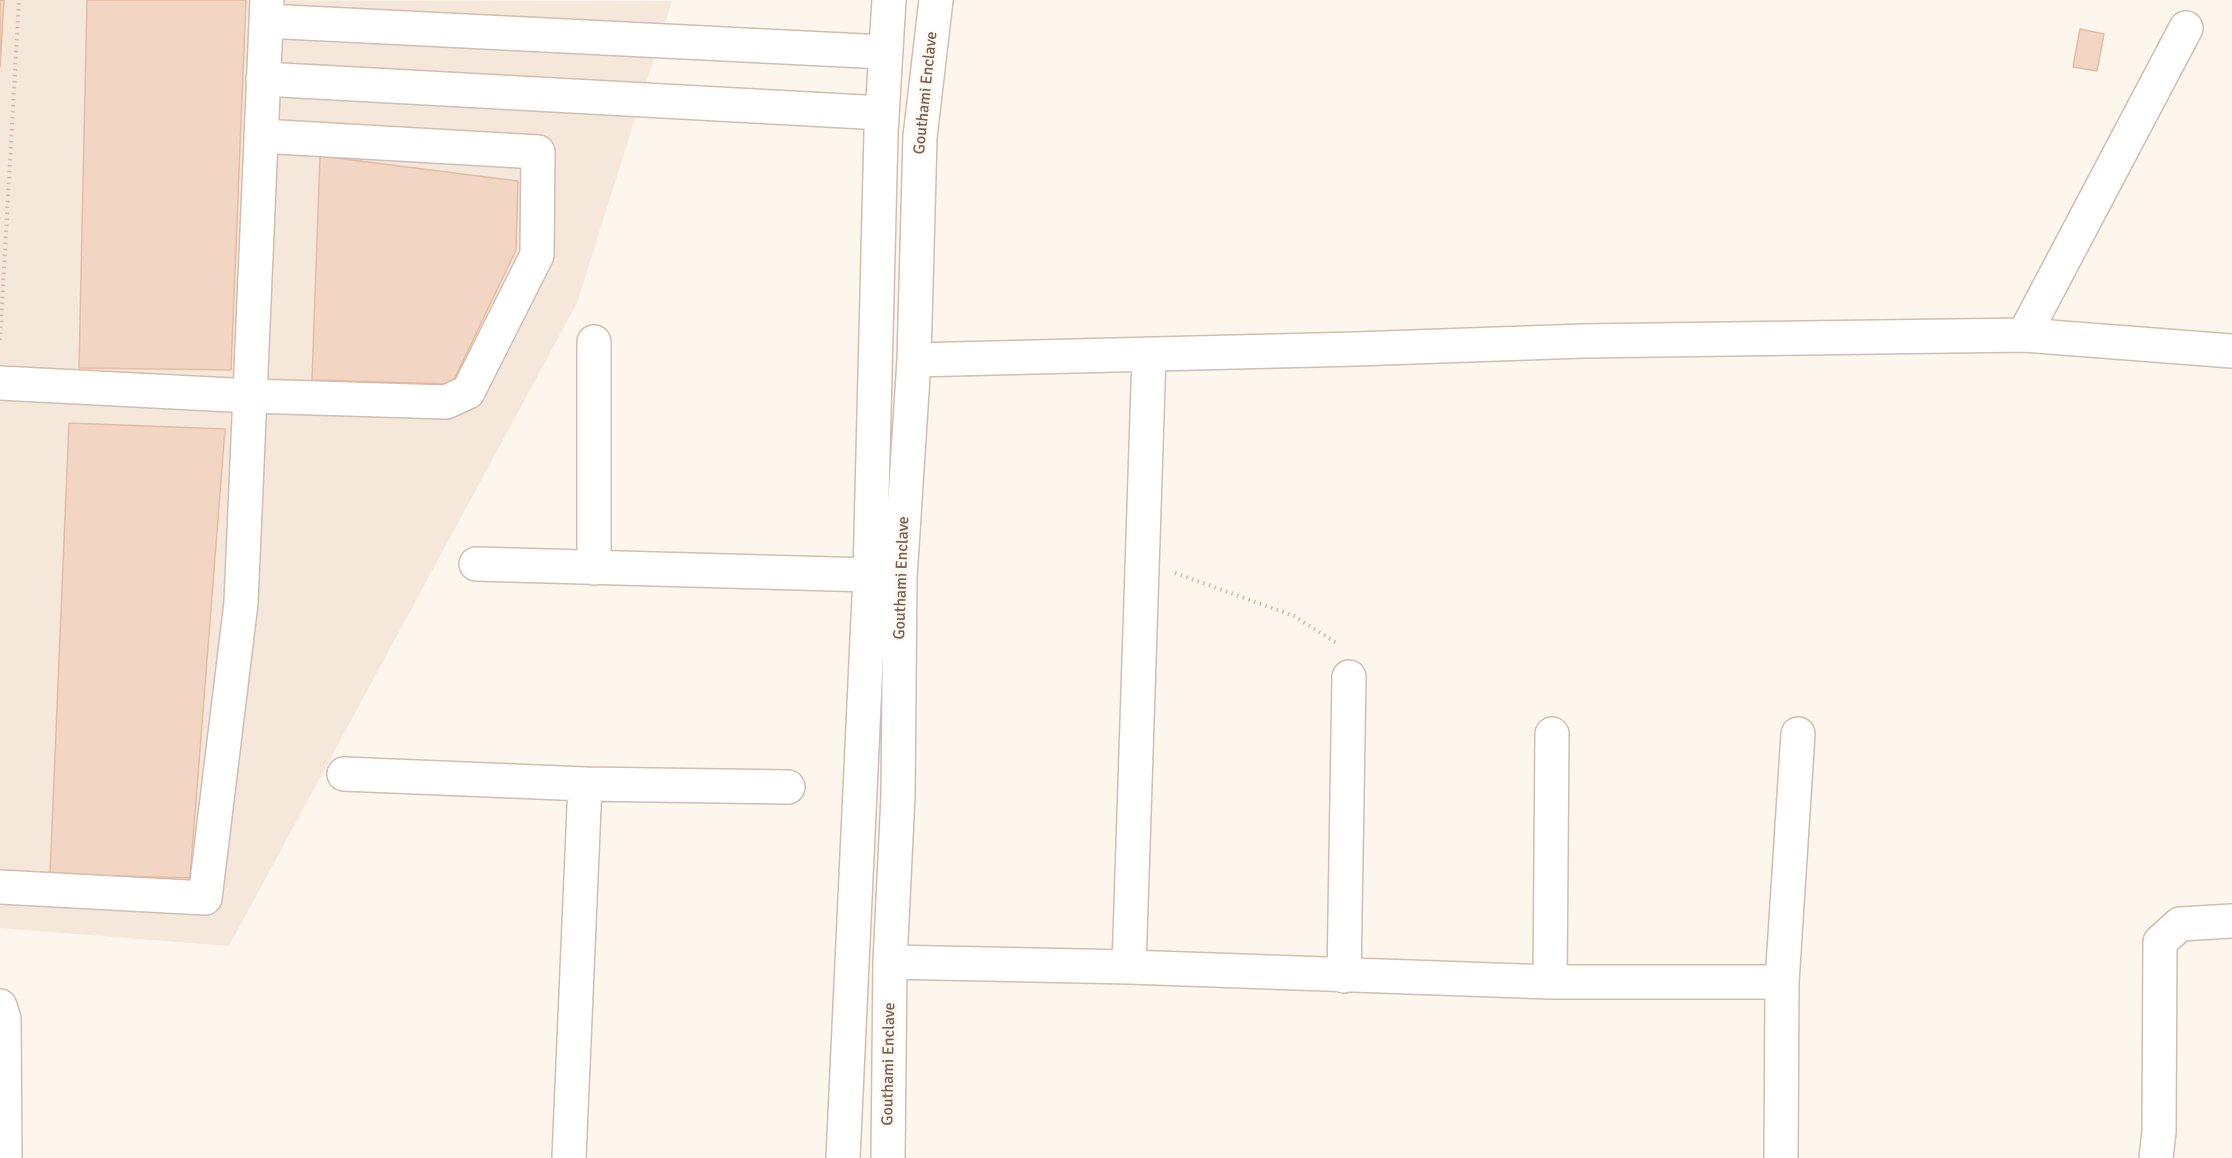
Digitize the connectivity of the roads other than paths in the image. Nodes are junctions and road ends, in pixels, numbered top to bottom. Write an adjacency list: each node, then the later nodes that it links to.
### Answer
1 (889, 0): 5 (street, Gouthami Enclave)
2 (936, 0): 13 (street, Gouthami Enclave)
3 (266, 10): 5 (street); 6 (street)
4 (2186, 28): 9 (street)
5 (884, 52): 7 (street, Gouthami Enclave)
6 (263, 79): 7 (street); 8 (street)
7 (882, 113): 18 (street, Gouthami Enclave)
8 (261, 136): 15 (street); 15 (street)
9 (2015, 336): 11 (street); 12 (street)
10 (594, 342): 17 (street)
11 (2232, 351)
12 (1149, 355): 13 (street); 28 (street)
13 (914, 360): 27 (street, Gouthami Enclave)
14 (0, 383): 15 (street)
15 (251, 396): 25 (street)
16 (476, 564): 17 (street)
17 (594, 568): 18 (street)
18 (870, 575): 35 (street, Gouthami Enclave)
19 (1349, 677): 29 (street)
20 (1552, 734): 30 (street)
21 (1798, 734): 31 (street)
22 (344, 774): 23 (street)
23 (585, 784): 24 (street); 34 (street)
24 (788, 787)
25 (0, 888)
26 (2232, 921): 38 (street)
27 (890, 962): 28 (street); 36 (street, Gouthami Enclave)
28 (1129, 967): 29 (street)
29 (1344, 976): 30 (street)
30 (1550, 982): 31 (street)
31 (1782, 982): 37 (street)
32 (0, 1006): 33 (street)
33 (5, 1158)
34 (569, 1158)
35 (843, 1158)
36 (888, 1158)
37 (1781, 1158)
38 (2156, 1158)

